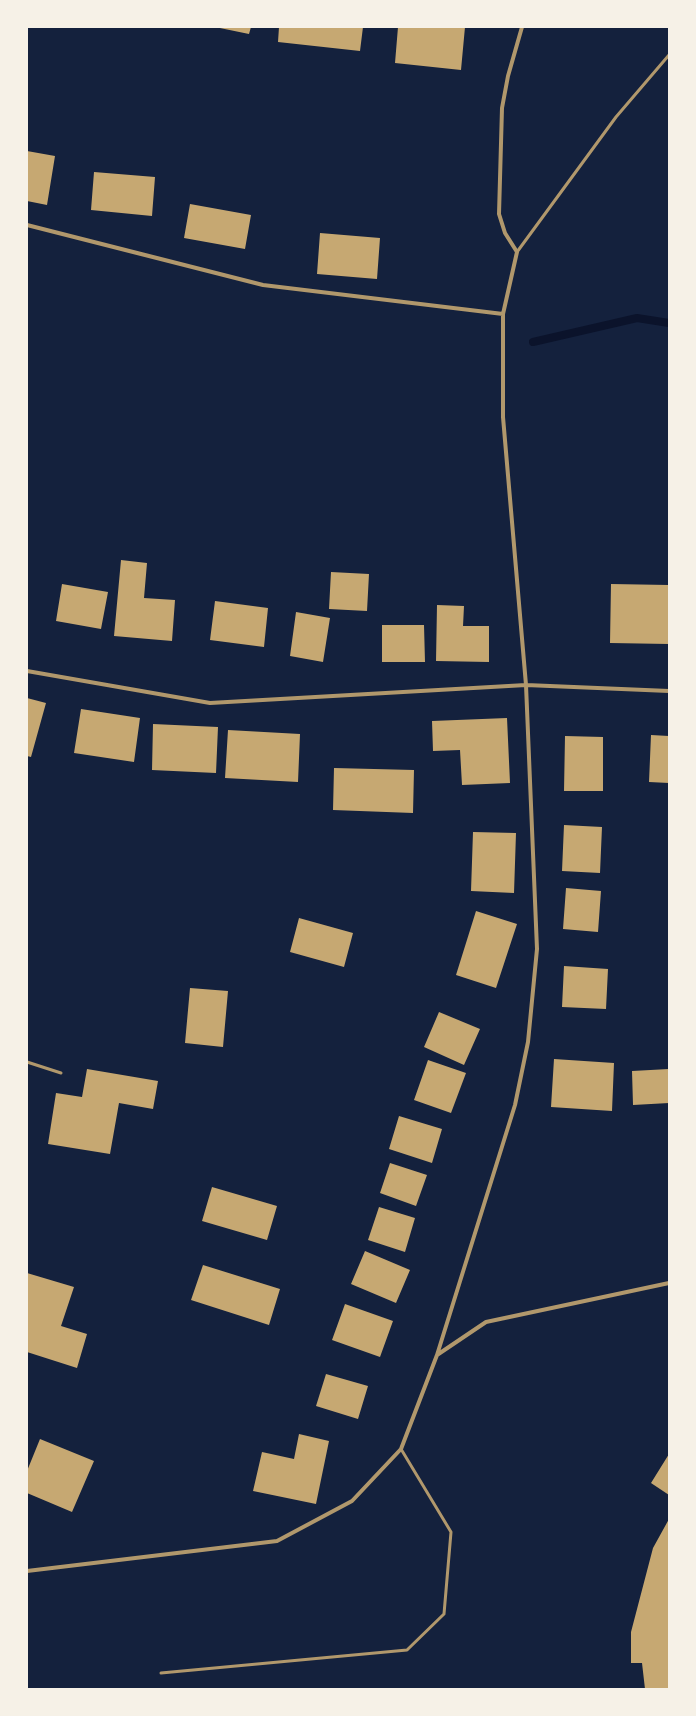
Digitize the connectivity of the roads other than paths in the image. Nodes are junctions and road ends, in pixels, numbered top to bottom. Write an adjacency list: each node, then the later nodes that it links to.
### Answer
1 (522, 27): 4 (street)
2 (669, 55): 4 (lane)
3 (27, 225): 5 (street)
4 (517, 252): 5 (street)
5 (504, 314): 7 (street)
6 (27, 671): 7 (street)
7 (526, 685): 8 (street); 12 (street)
8 (669, 691)
9 (27, 1062): 10 (lane)
10 (61, 1073)
11 (669, 1284): 12 (street)
12 (437, 1355): 13 (street)
13 (400, 1449): 14 (street); 15 (lane)
14 (27, 1571)
15 (161, 1673)

